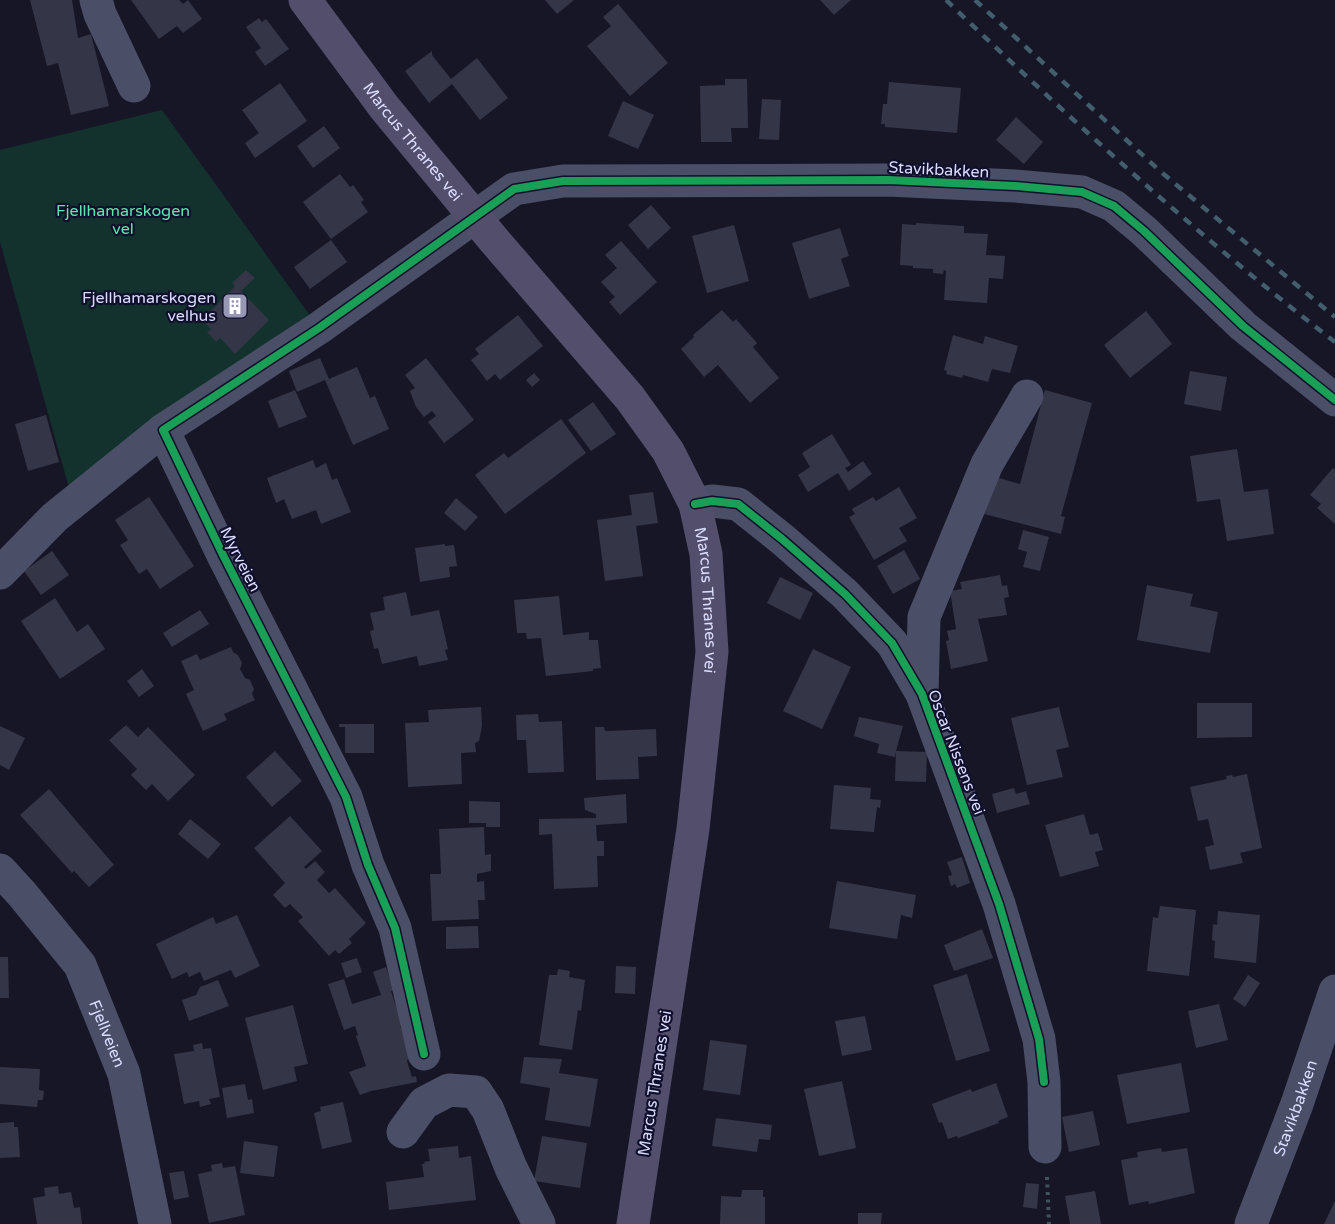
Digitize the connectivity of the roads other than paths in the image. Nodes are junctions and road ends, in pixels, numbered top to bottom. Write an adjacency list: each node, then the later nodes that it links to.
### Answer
1 (96, 0): 3 (street)
2 (305, 0): 4 (main road, Marcus Thranes vei)
3 (134, 86)
4 (476, 218): 6 (street, Stavikbakken); 7 (street); 8 (main road, Marcus Thranes vei)
5 (1027, 396): 10 (street)
6 (1335, 400)
7 (163, 430): 9 (street); 13 (street, Myrveien)
8 (695, 504): 10 (street, Oscar Nissens vei); 18 (main road, Marcus Thranes vei)
9 (0, 573)
10 (922, 694): 15 (street, Oscar Nissens vei)
11 (0, 870): 16 (street, Fjellveien)
12 (1335, 991): 19 (street, Stavikbakken)
13 (424, 1054)
14 (403, 1132): 17 (street)
15 (1045, 1147)
16 (155, 1224)
17 (538, 1224)
18 (633, 1224)
19 (1251, 1224)

